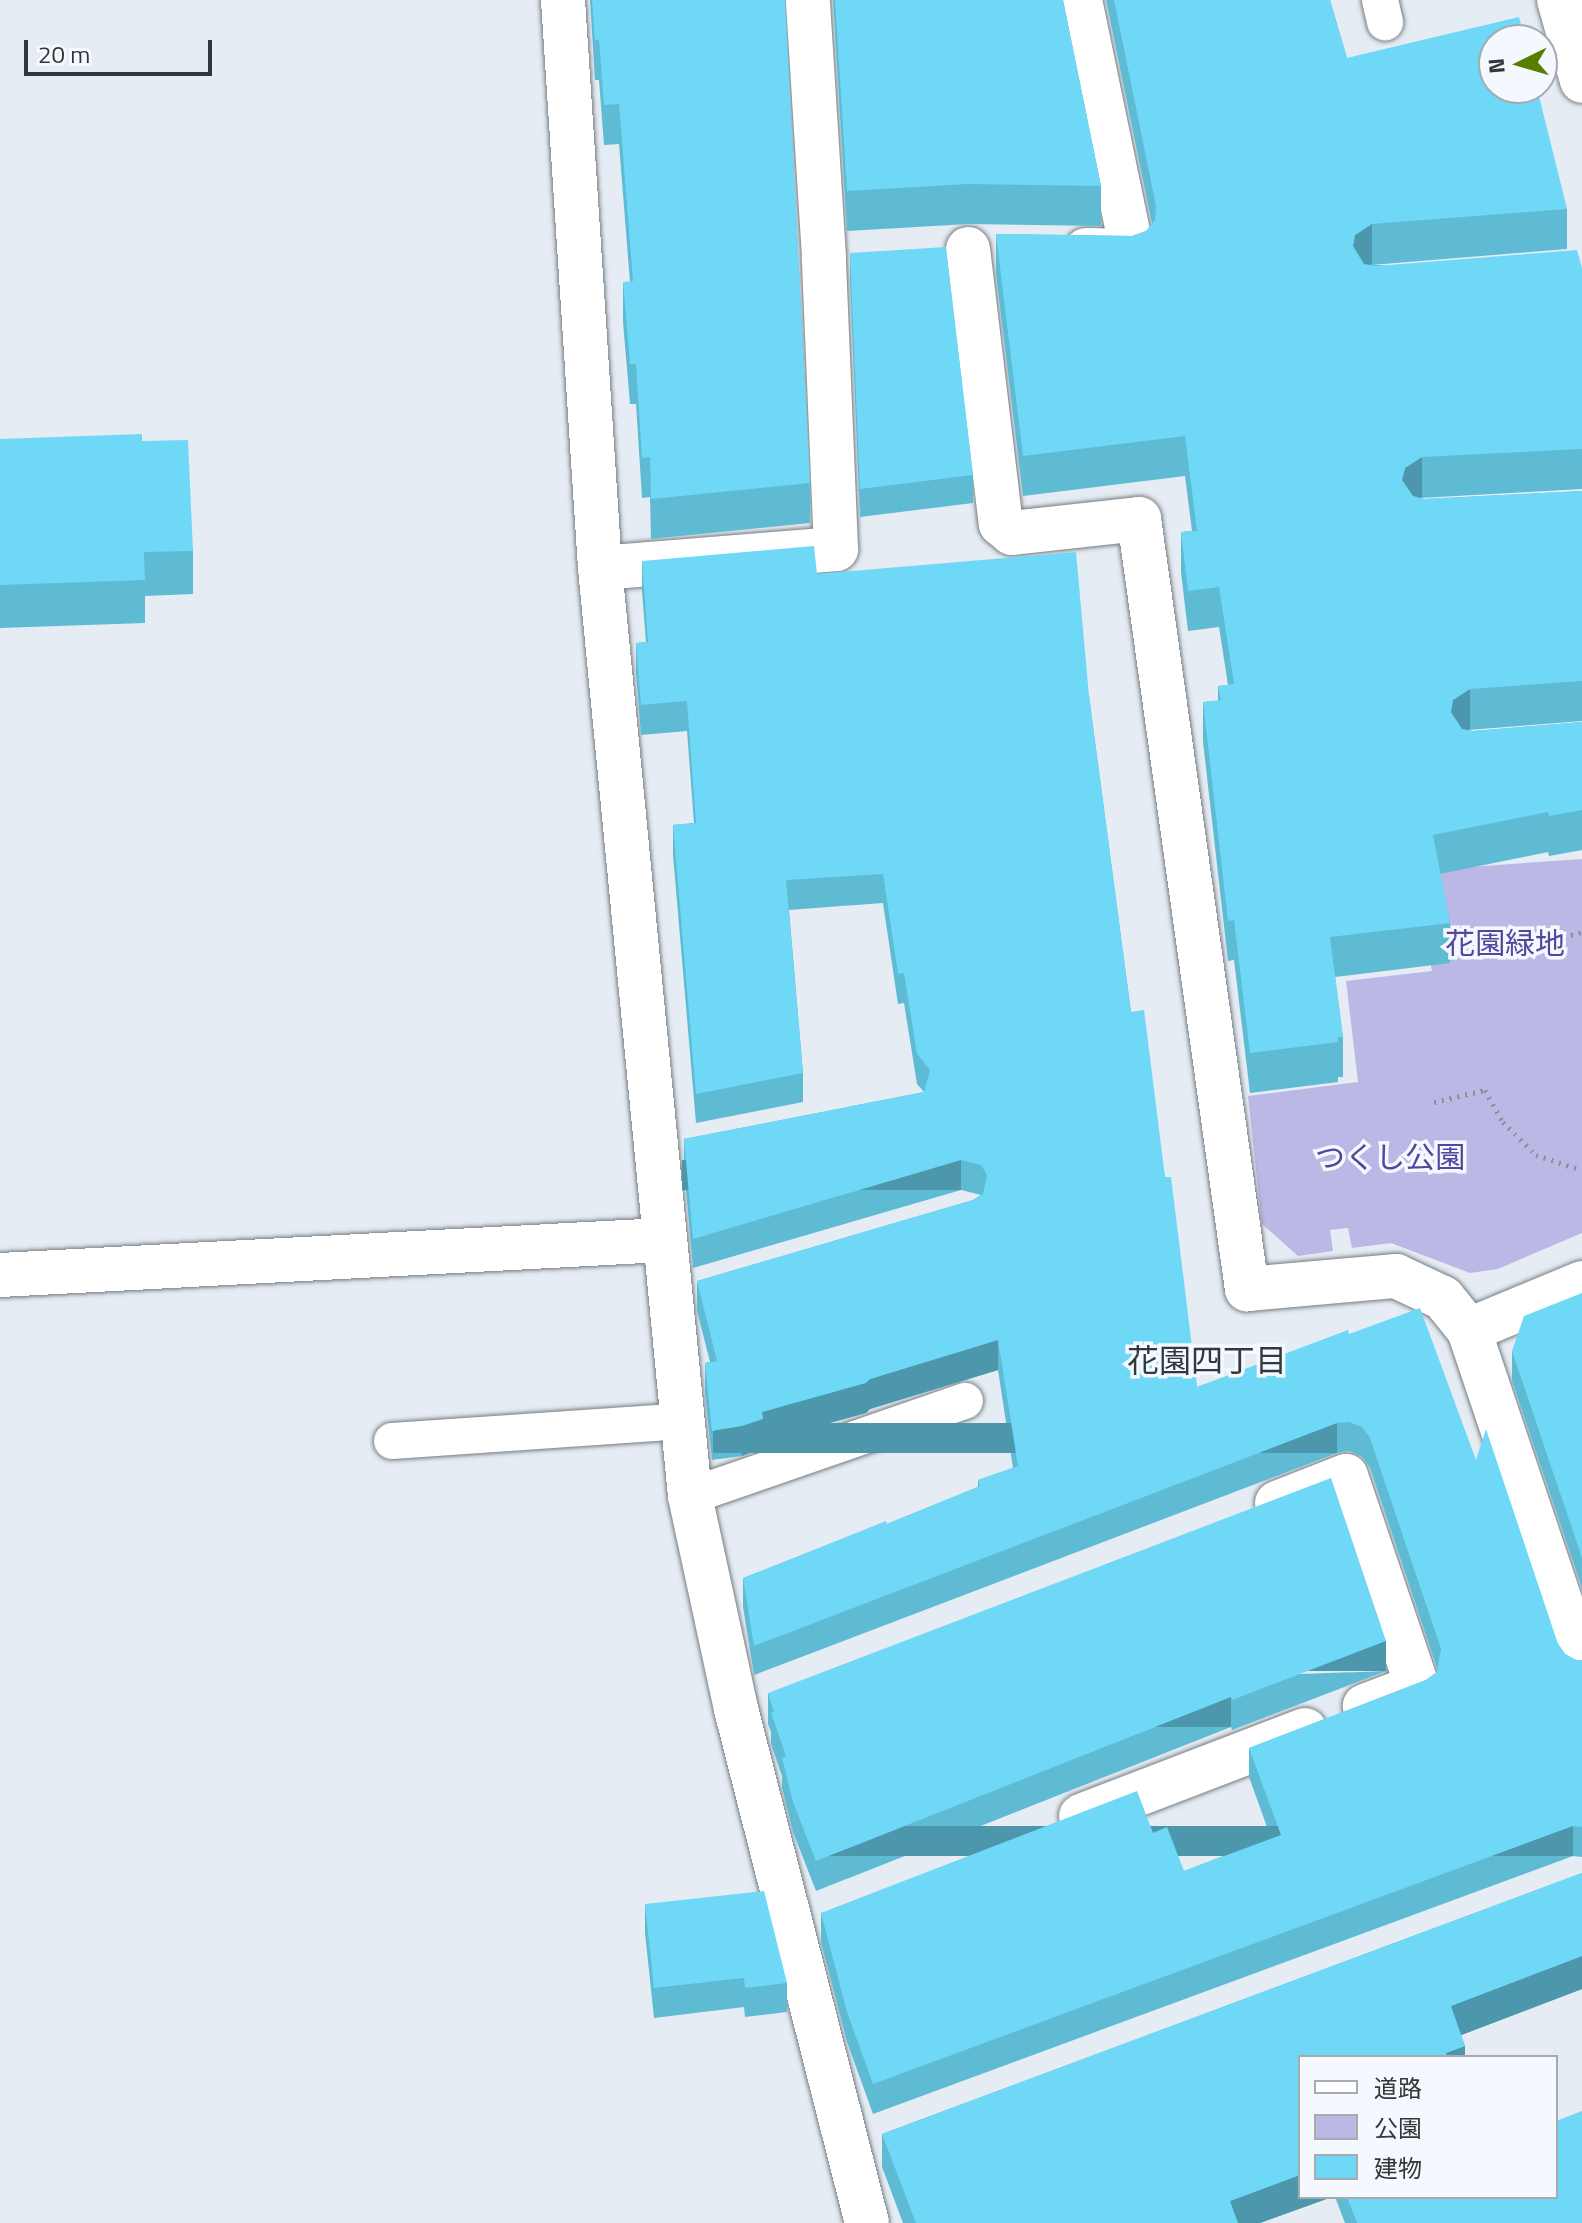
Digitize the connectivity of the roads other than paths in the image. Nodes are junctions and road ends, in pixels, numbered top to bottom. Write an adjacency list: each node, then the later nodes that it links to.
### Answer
1 (563, 0): 6 (street)
2 (808, 0): 6 (street)
3 (1080, 0): 10 (street)
4 (1559, 0): 5 (street)
5 (1582, 81)
6 (600, 568): 7 (street)
7 (664, 1240): 8 (street); 12 (street)
8 (0, 1275)
9 (1582, 1283): 10 (street)
10 (1469, 1330): 16 (street)
11 (965, 1401): 14 (lane)
12 (683, 1421): 13 (lane); 14 (street)
13 (392, 1441)
14 (690, 1496): 18 (street)
15 (1242, 1516): 19 (street)
16 (1582, 1666)
17 (781, 1692): 18 (street)
18 (736, 1709): 21 (street)
19 (1045, 1830)
20 (836, 1910): 21 (street)
21 (792, 1927): 23 (street)
22 (892, 2133): 23 (street)
23 (847, 2150): 24 (street)
24 (867, 2223)

